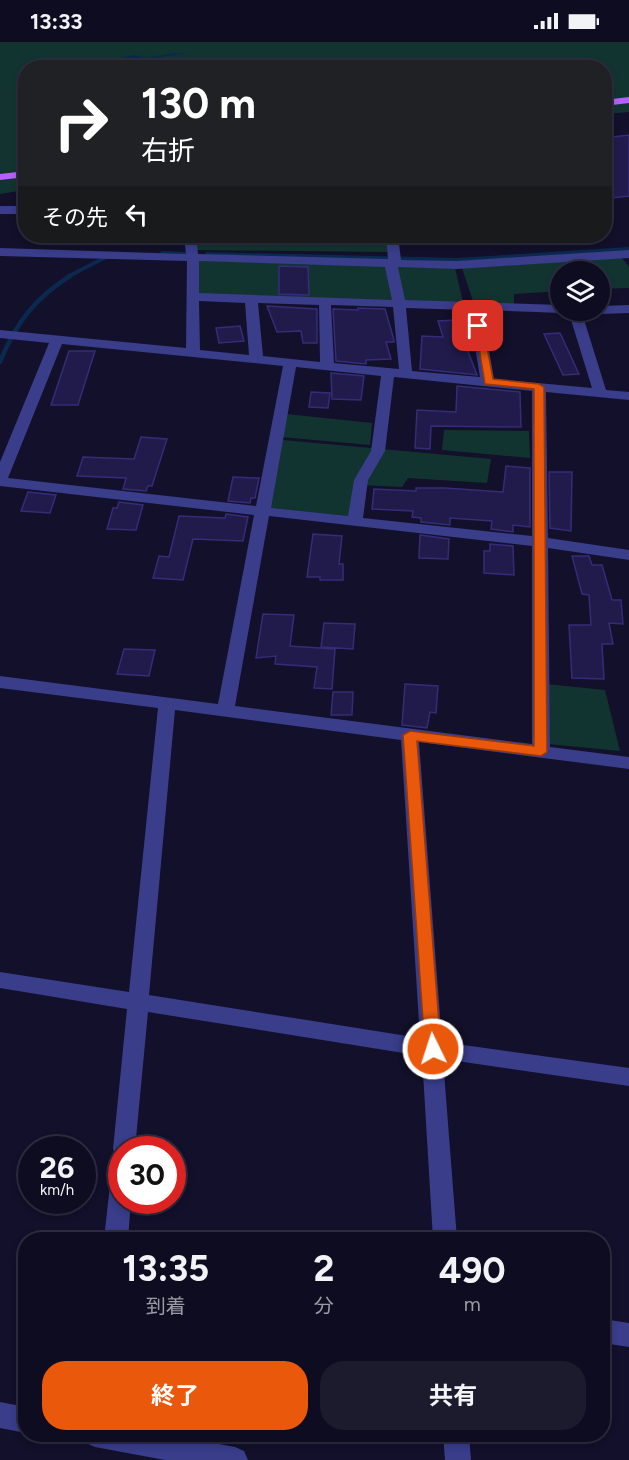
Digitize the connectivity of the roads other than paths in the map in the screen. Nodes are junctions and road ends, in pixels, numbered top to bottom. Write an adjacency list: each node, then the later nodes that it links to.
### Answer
1 (629, 100): 2 (main road)
2 (612, 102)
3 (18, 175): 4 (main road)
4 (0, 177)
5 (0, 210): 6 (street)
6 (18, 210)
7 (190, 243): 11 (street)
8 (392, 243): 12 (street)
9 (0, 252): 11 (street)
10 (629, 254): 12 (street)
11 (191, 259): 12 (street); 13 (street)
12 (393, 264): 16 (street)
13 (192, 297): 14 (street); 24 (street)
14 (251, 299): 15 (street); 25 (street)
15 (325, 302): 16 (street); 27 (street)
16 (399, 304): 17 (street); 29 (street)
17 (475, 307): 18 (street); 30 (street)
18 (550, 309)
19 (629, 309): 20 (street)
20 (610, 310)
21 (577, 321): 32 (street)
22 (0, 334): 23 (street)
23 (57, 340): 24 (street); 34 (street)
24 (193, 352): 25 (street)
25 (256, 358): 26 (street)
26 (290, 362): 27 (street); 35 (street)
27 (327, 366): 28 (street)
28 (388, 372): 29 (street); 36 (street)
29 (406, 374): 30 (street)
30 (488, 382): 31 (street)
31 (539, 387): 32 (street); 37 (street)
32 (600, 393): 33 (street)
33 (629, 396)
34 (0, 481): 35 (street)
35 (262, 510): 36 (street); 41 (street)
36 (355, 521): 37 (street)
37 (540, 542): 38 (street); 43 (street)
38 (629, 555)
39 (0, 682): 40 (street)
40 (167, 704): 41 (street); 46 (street)
41 (225, 712): 42 (street)
42 (410, 735): 43 (street); 47 (street)
43 (541, 752): 44 (street)
44 (629, 763)
45 (0, 980): 46 (street)
46 (137, 1002): 47 (street); 49 (street)
47 (433, 1049): 48 (street); 52 (street)
48 (629, 1077)
49 (125, 1136)
50 (118, 1214): 51 (street)
51 (117, 1232)
52 (445, 1232)
53 (610, 1332): 54 (street)
54 (629, 1335)
55 (0, 1415): 56 (street)
56 (18, 1418)
57 (139, 1442): 59 (street)
58 (457, 1442): 60 (street)
59 (235, 1460)
60 (458, 1460)

